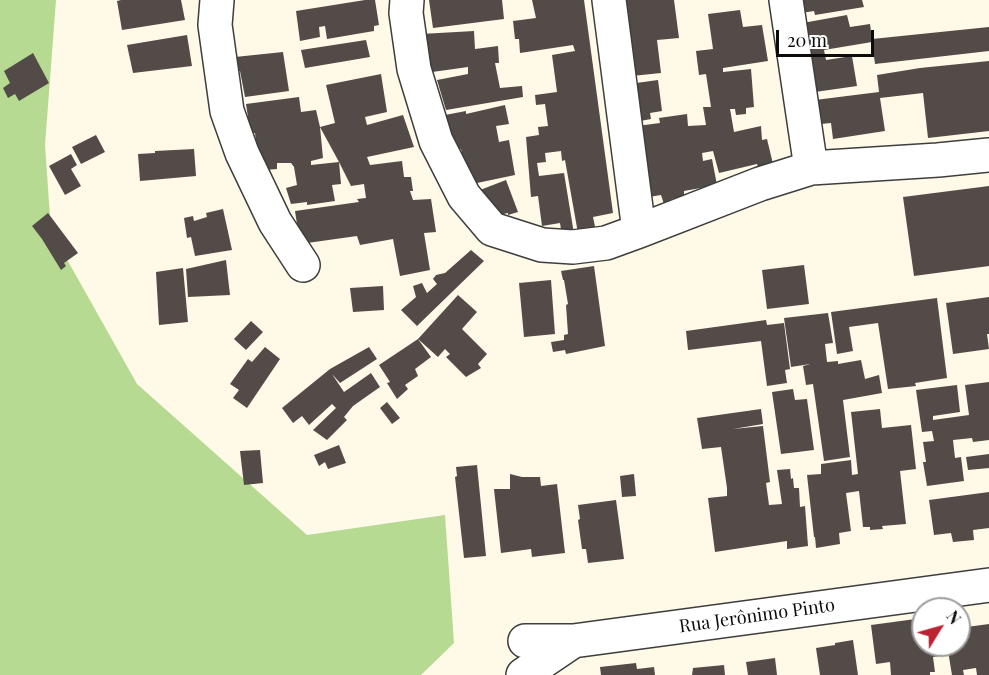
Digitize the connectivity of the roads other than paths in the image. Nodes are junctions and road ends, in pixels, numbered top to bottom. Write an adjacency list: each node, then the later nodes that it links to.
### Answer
1 (217, 0): 8 (street)
2 (407, 0): 7 (street)
3 (609, 0): 7 (street)
4 (786, 0): 6 (street)
5 (989, 154): 6 (street)
6 (811, 168): 7 (street)
7 (639, 231)
8 (303, 265)
9 (989, 585): 10 (street, Rua Jerônimo Pinto)
10 (573, 640): 11 (street, Rua Jerônimo Pinto); 12 (street)
11 (525, 641)
12 (523, 675)

